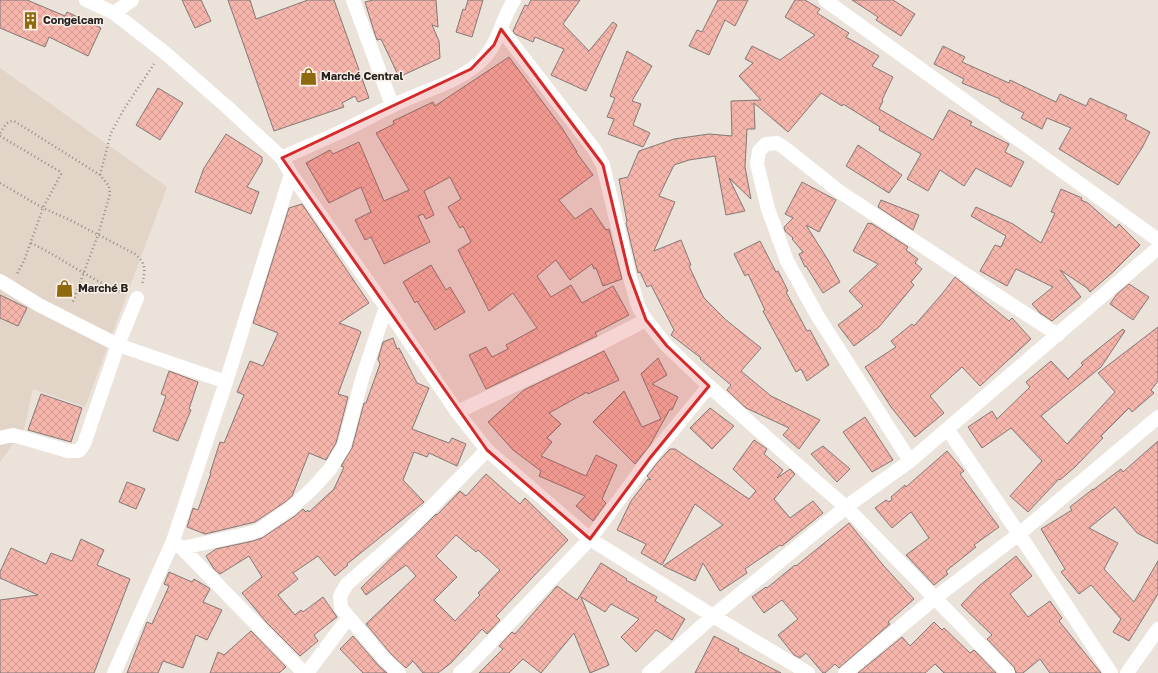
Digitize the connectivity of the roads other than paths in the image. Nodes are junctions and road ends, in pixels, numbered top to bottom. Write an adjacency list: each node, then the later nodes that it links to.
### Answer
1 (86, 0): 6 (street)
2 (132, 0): 6 (street)
3 (353, 0): 8 (street)
4 (514, 0): 7 (street)
5 (825, 0): 11 (street)
6 (114, 13): 9 (street)
7 (501, 29): 8 (street); 16 (street)
8 (392, 106): 9 (street)
9 (282, 158): 10 (street)
10 (291, 174): 15 (street); 19 (street)
11 (1158, 240)
12 (1158, 248): 17 (street)
13 (5, 284): 18 (street)
14 (137, 298): 18 (street)
15 (386, 307): 21 (street); 30 (street)
16 (646, 320): 20 (street); 21 (street)
17 (1058, 335): 23 (street); 26 (street)
18 (118, 344): 19 (street); 24 (street)
19 (226, 382): 30 (street)
20 (709, 386): 27 (street); 29 (street)
21 (457, 412): 25 (street)
22 (1158, 417): 28 (street)
23 (948, 430): 26 (street); 28 (street)
24 (0, 438)
25 (487, 450): 29 (street); 33 (street)
26 (910, 462): 27 (street)
27 (846, 507): 31 (street); 32 (street)
28 (1019, 534): 31 (street); 43 (street)
29 (590, 539): 32 (street); 39 (street)
30 (177, 544): 36 (street); 37 (street)
31 (935, 598): 41 (street); 42 (street)
32 (713, 616): 35 (street); 40 (street)
33 (349, 617): 37 (street); 38 (street)
34 (1158, 630): 44 (street)
35 (651, 672)
36 (114, 673)
37 (305, 673)
38 (399, 673)
39 (460, 673)
40 (808, 673)
41 (845, 673)
42 (1008, 673)
43 (1111, 673)
44 (1127, 673)

